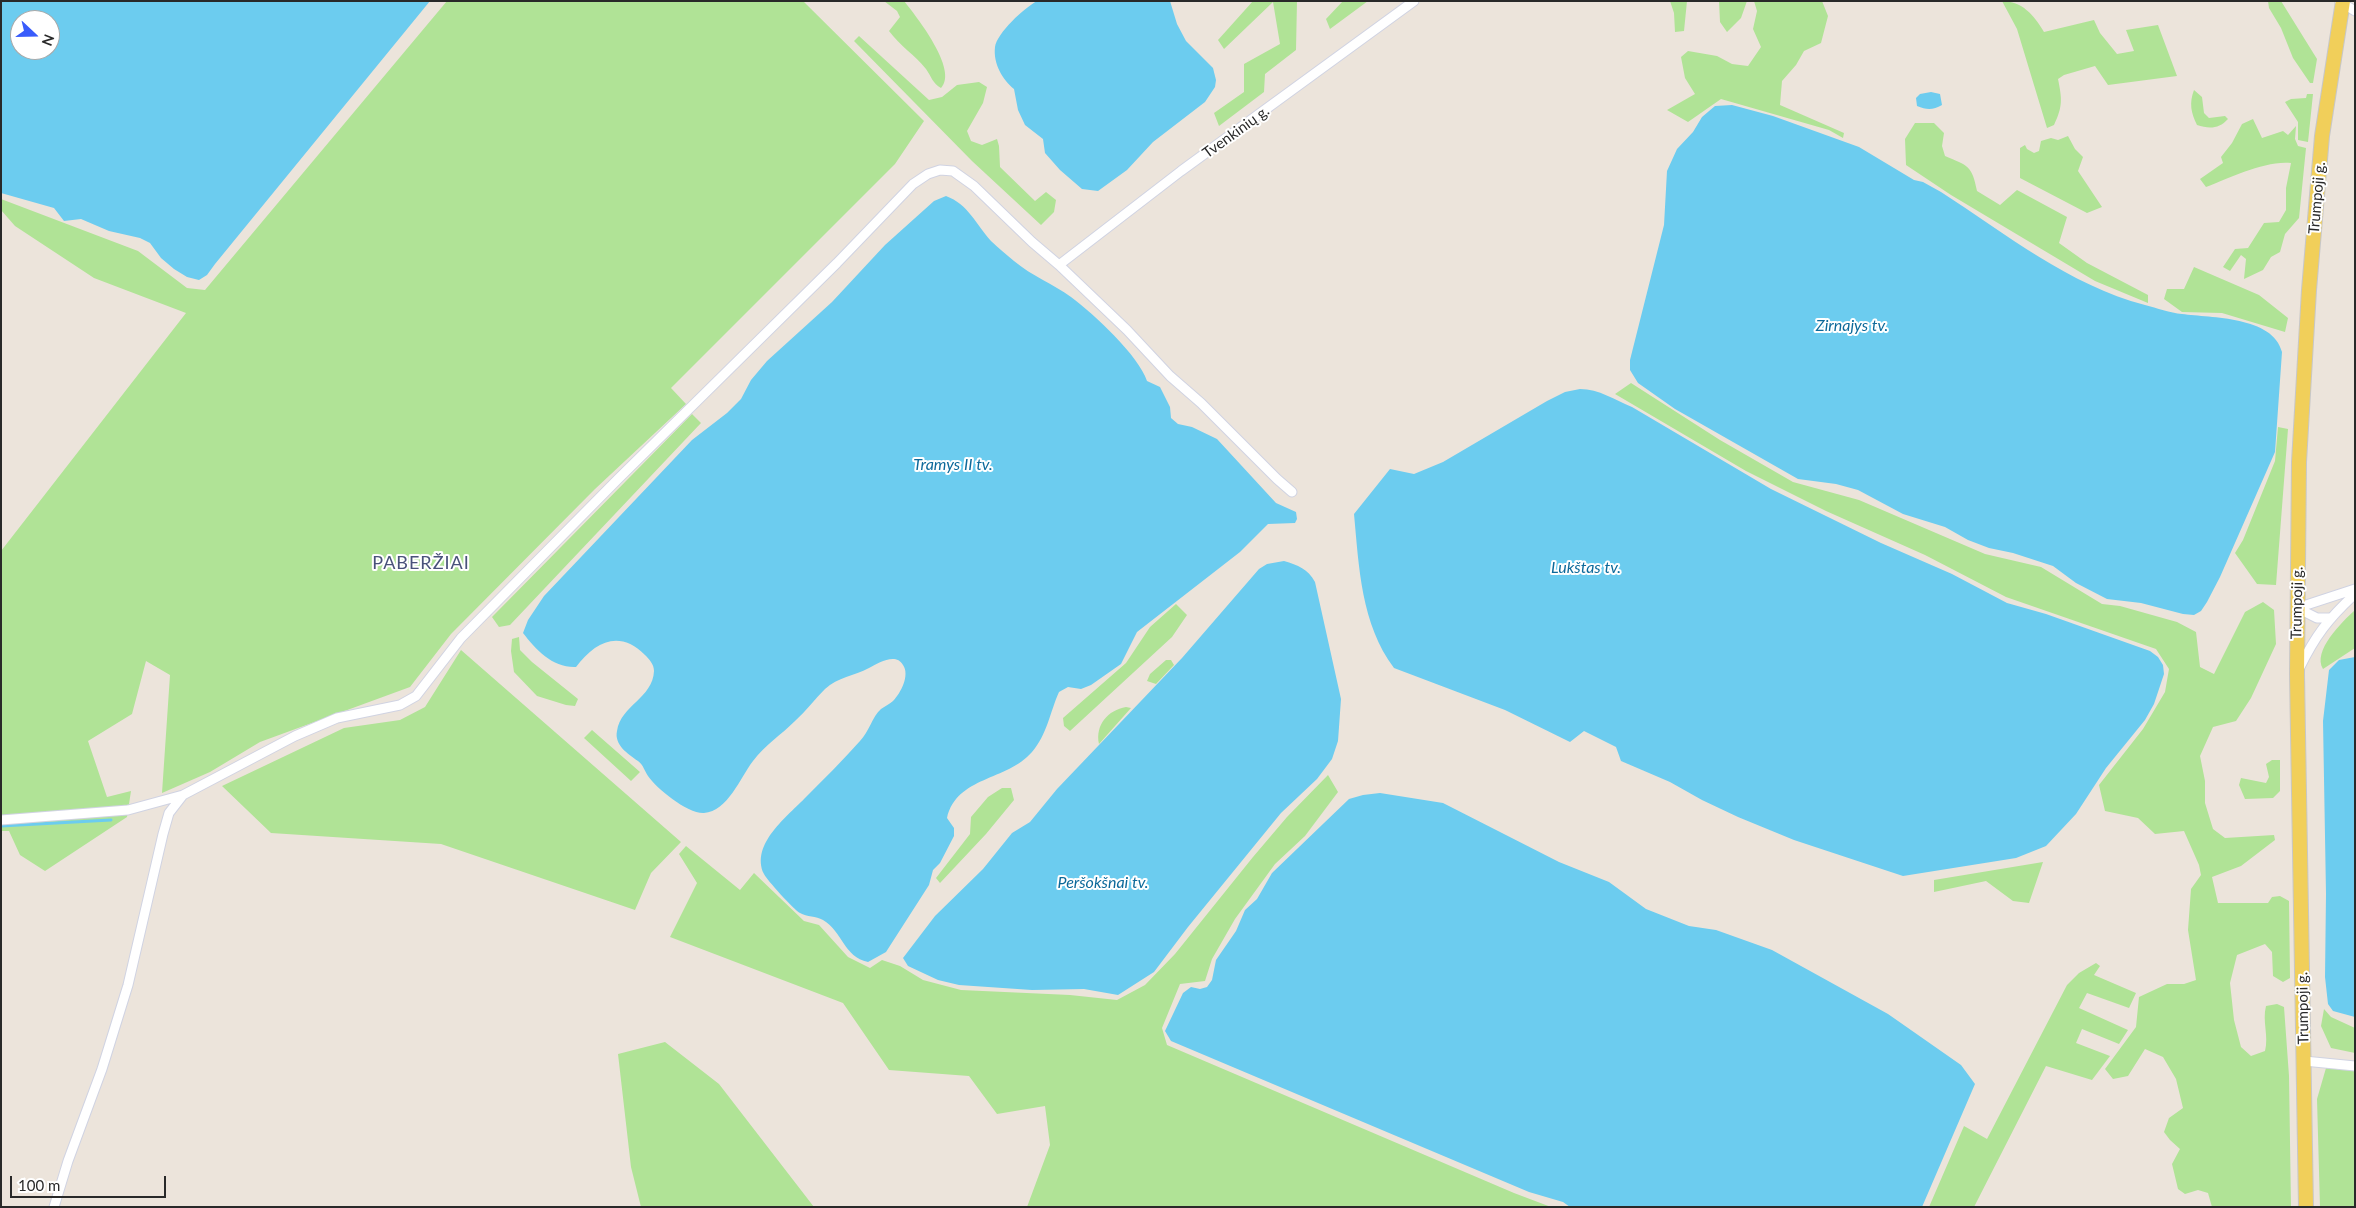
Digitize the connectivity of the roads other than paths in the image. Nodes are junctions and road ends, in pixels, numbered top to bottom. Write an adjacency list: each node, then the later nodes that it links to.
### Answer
1 (1414, 1): 4 (street, Tvenkinių g.)
2 (2342, 2): 3 (street); 8 (main road, Trumpoji g.)
3 (2355, 11)
4 (1059, 264): 5 (street); 11 (street)
5 (1292, 492)
6 (2355, 589): 8 (street)
7 (2355, 594): 9 (street)
8 (2297, 608): 9 (street); 10 (main road, Trumpoji g.)
9 (2329, 618): 10 (street)
10 (2297, 674): 13 (main road, Trumpoji g.)
11 (183, 795): 12 (street); 15 (street)
12 (1, 820)
13 (2304, 1061): 14 (street); 16 (main road, Trumpoji g.)
14 (2355, 1066)
15 (54, 1207)
16 (2306, 1207)

